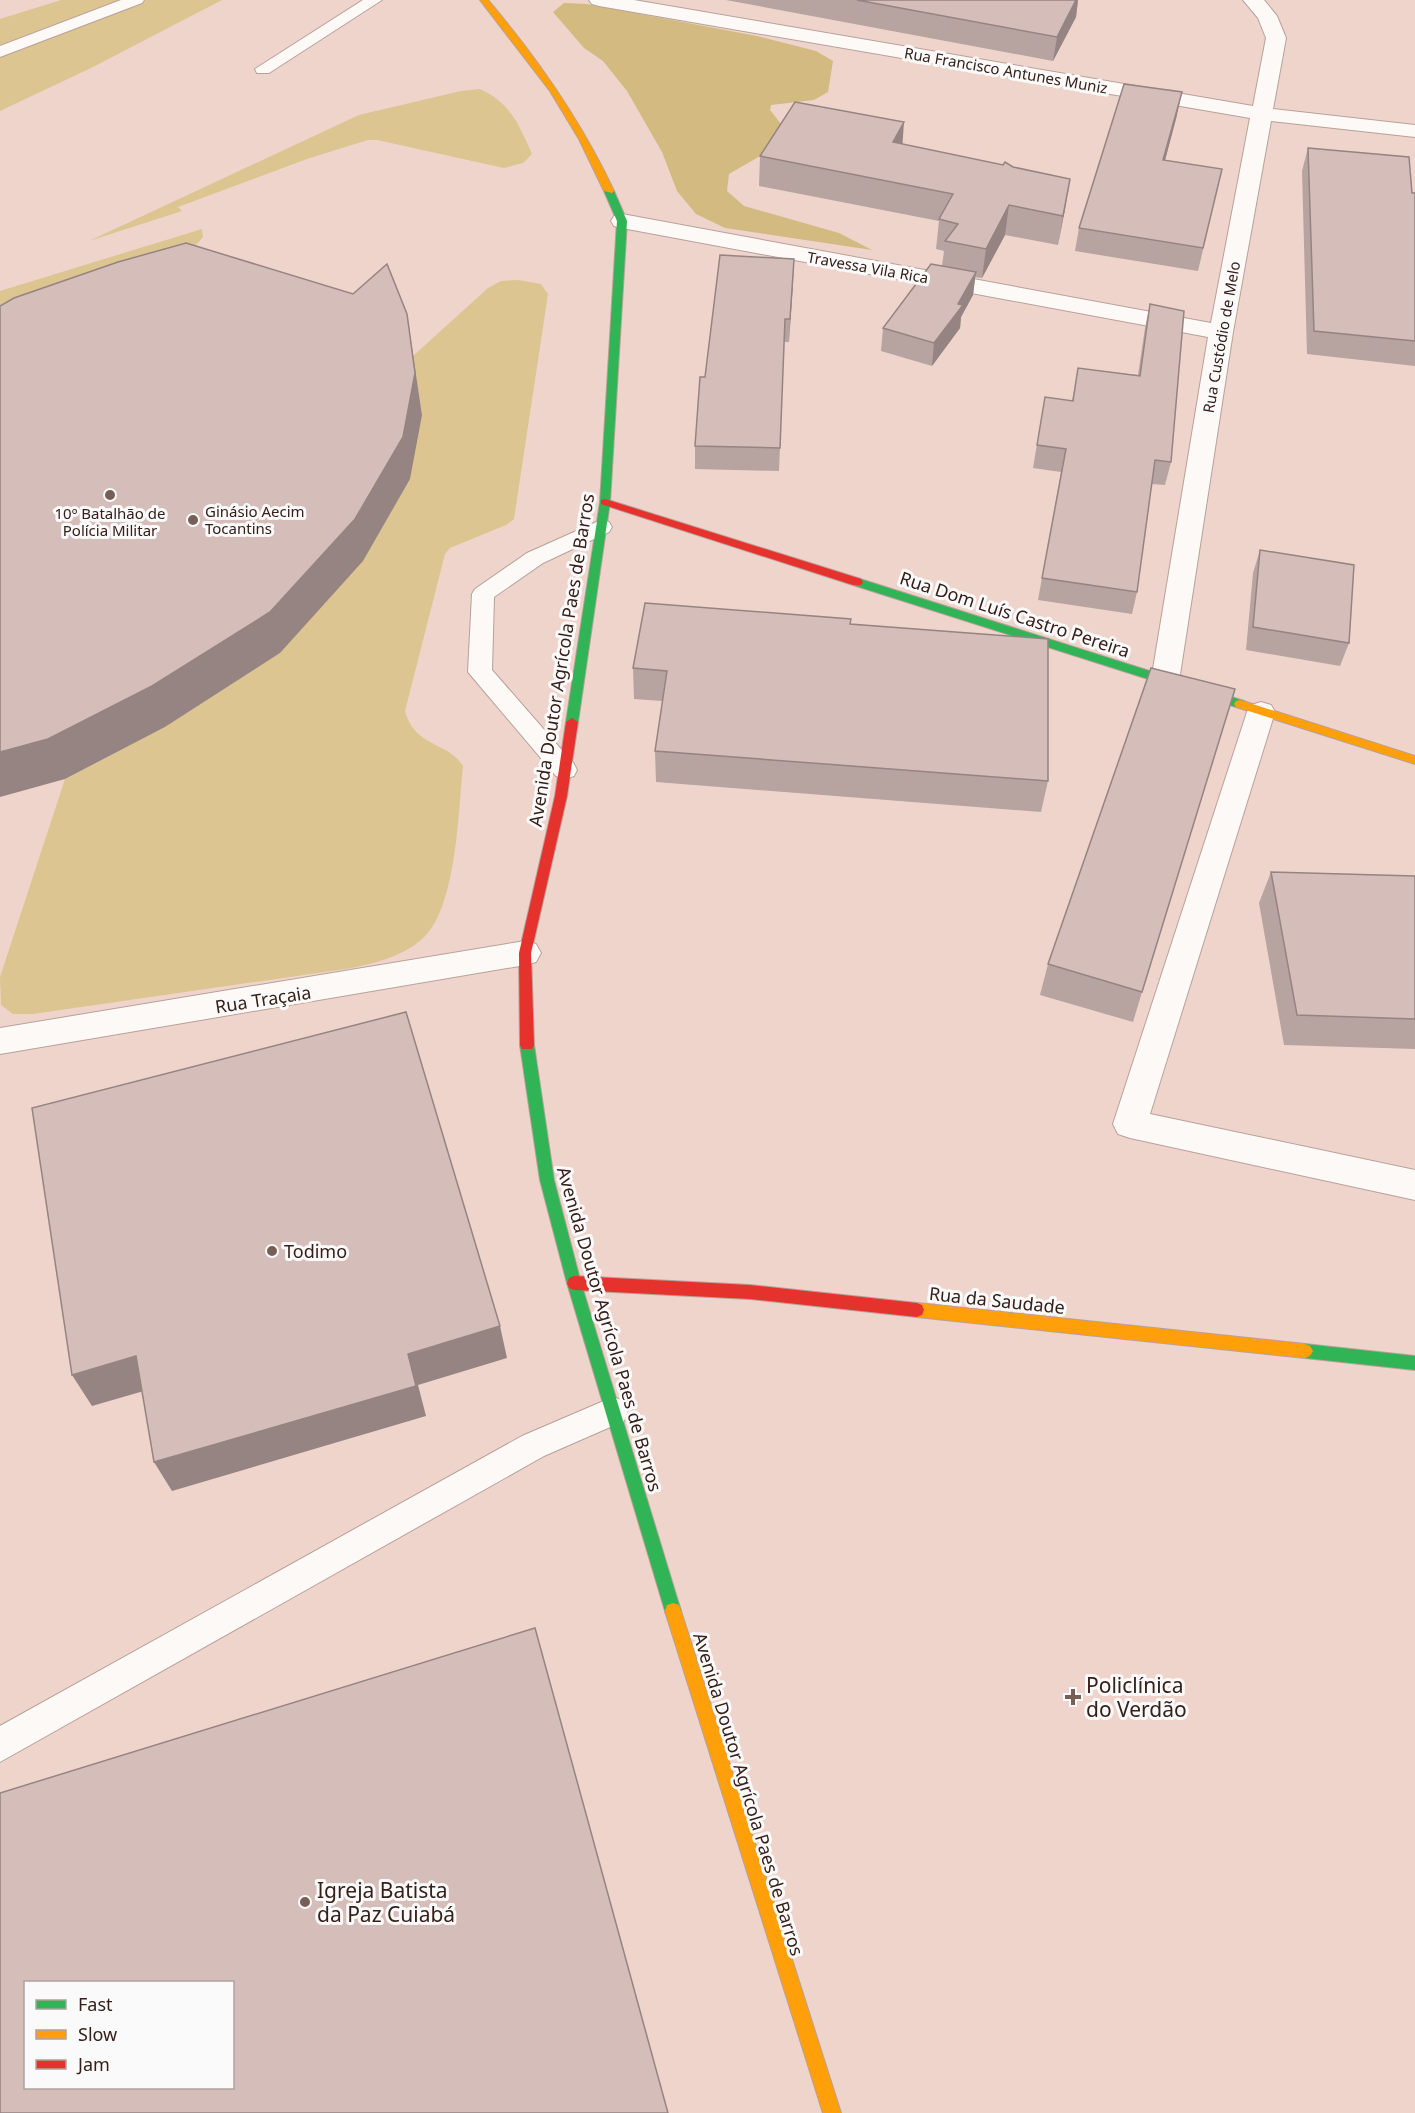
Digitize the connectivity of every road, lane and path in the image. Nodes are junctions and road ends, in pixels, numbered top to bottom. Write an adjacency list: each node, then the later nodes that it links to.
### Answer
1 (136, 0): 6 (lane)
2 (374, 0): 7 (lane)
3 (484, 0): 10 (street, Avenida Doutor Agrícola Paes de Barros)
4 (599, 0): 8 (street, Rua Francisco Antunes Muniz)
5 (1253, 0): 8 (street, Rua Custódio de Melo)
6 (0, 52)
7 (263, 69)
8 (1262, 114): 9 (street, Rua Francisco Antunes Muniz); 11 (street, Rua Custódio de Melo)
9 (1415, 131)
10 (622, 221): 11 (street, Travessa Vila Rica); 12 (street, Avenida Doutor Agrícola Paes de Barros)
11 (1221, 332): 14 (street, Rua Custódio de Melo)
12 (604, 502): 13 (street, Avenida Doutor Agrícola Paes de Barros); 14 (street, Rua Dom Luís Castro Pereira)
13 (601, 527): 17 (street, Avenida Doutor Agrícola Paes de Barros); 17 (lane)
14 (1165, 681): 15 (street, Rua Dom Luís Castro Pereira)
15 (1262, 712): 16 (street, Rua Dom Luís Castro Pereira); 20 (street)
16 (1415, 760)
17 (565, 770): 18 (street, Avenida Doutor Agrícola Paes de Barros)
18 (525, 953): 19 (street, Rua Traçaia); 21 (street, Avenida Doutor Agrícola Paes de Barros)
19 (0, 1041)
20 (1415, 1185)
21 (574, 1283): 22 (street, Rua da Saudade); 23 (street, Avenida Doutor Agrícola Paes de Barros)
22 (1415, 1363)
23 (613, 1411): 24 (lane); 25 (street, Avenida Doutor Agrícola Paes de Barros)
24 (0, 1745)
25 (832, 2113)

